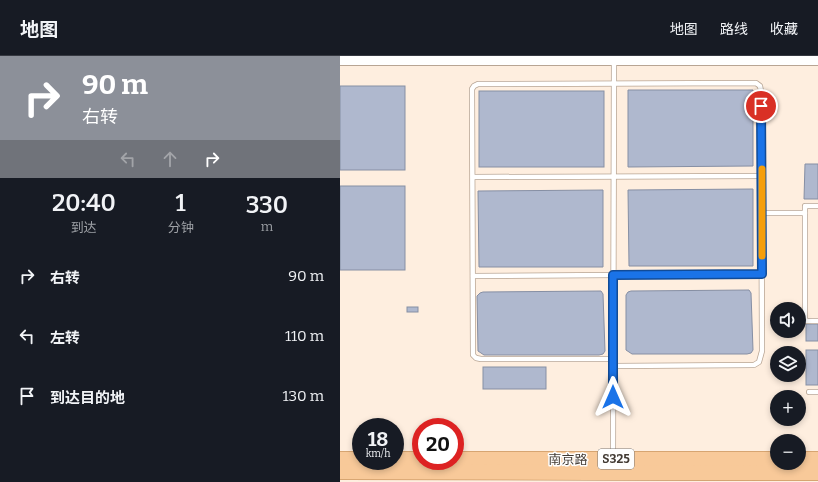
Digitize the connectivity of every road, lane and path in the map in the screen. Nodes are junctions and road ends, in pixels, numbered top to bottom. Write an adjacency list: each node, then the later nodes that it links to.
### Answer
1 (448, 57): 2 (street); 3 (street)
2 (340, 59)
3 (614, 59): 4 (street); 5 (lane)
4 (818, 59)
5 (614, 84): 6 (lane); 7 (lane); 8 (lane)
6 (613, 176): 7 (lane); 8 (lane); 13 (lane)
7 (762, 176): 10 (lane)
8 (473, 177): 14 (lane)
9 (818, 206): 11 (lane)
10 (762, 213): 11 (lane); 12 (lane)
11 (806, 213): 15 (lane)
12 (762, 274): 13 (lane); 17 (lane)
13 (613, 275): 14 (lane); 16 (lane)
14 (473, 276): 16 (lane)
15 (818, 321)
16 (613, 359): 17 (lane)
17 (613, 366): 22 (lane)
18 (809, 392): 19 (lane)
19 (818, 392)
20 (340, 459): 21 (main road)
21 (352, 459)
22 (613, 459): 23 (main road, 南京路 / S325); 27 (main road, 南京路 / S325)
23 (770, 459)
24 (806, 459): 25 (main road)
25 (818, 459)
26 (464, 462): 27 (main road, 南京路 / S325)
27 (495, 471): 28 (main road, 南京路 / S325); 29 (main road, 南京路 / S325)
28 (340, 472)
29 (818, 473)

